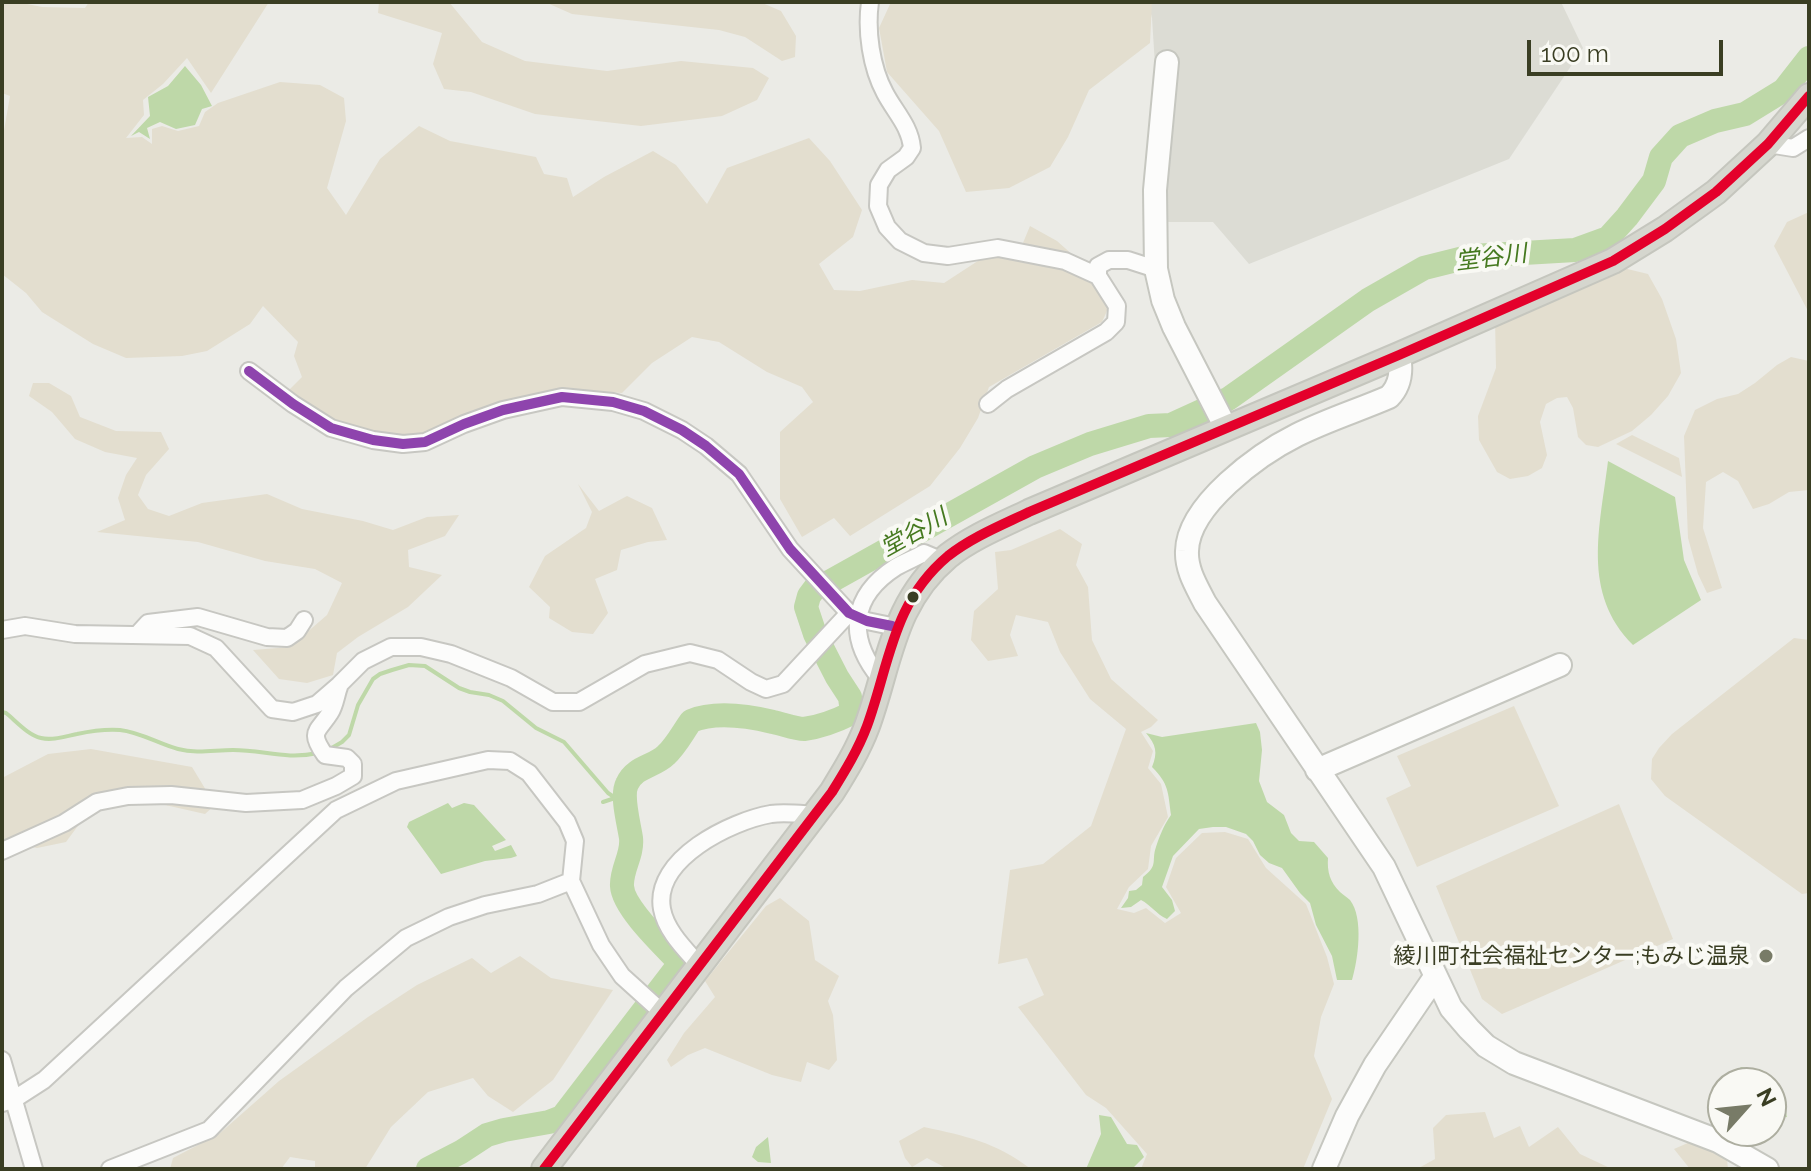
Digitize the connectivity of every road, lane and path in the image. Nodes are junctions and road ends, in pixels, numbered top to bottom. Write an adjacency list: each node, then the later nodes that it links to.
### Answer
1 (870, 2): 7 (street)
2 (1167, 62): 6 (street)
3 (1809, 96): 5 (main road)
4 (1809, 138): 5 (street)
5 (1768, 144): 8 (main road)
6 (1156, 269): 7 (street); 11 (street)
7 (1098, 276): 10 (street)
8 (1399, 355): 11 (main road); 21 (street)
9 (249, 371): 13 (street)
10 (988, 404)
11 (1219, 415): 12 (main road)
12 (943, 561): 13 (street); 15 (main road)
13 (853, 615): 15 (street); 19 (street); 20 (street)
14 (304, 620): 17 (street)
15 (896, 627): 19 (main road)
16 (2, 630): 17 (street)
17 (137, 635): 20 (street)
18 (1560, 665): 21 (street)
19 (880, 678): 22 (main road)
20 (339, 685): 23 (street)
21 (1317, 770): 26 (street)
22 (815, 815): 25 (main road); 25 (street)
23 (2, 851)
24 (571, 881): 27 (street); 29 (street); 31 (street)
25 (699, 965): 27 (main road)
26 (1435, 977): 33 (street); 34 (street)
27 (654, 1006): 32 (main road)
28 (2, 1060): 29 (street)
29 (8, 1102): 30 (street)
30 (34, 1169)
31 (110, 1169)
32 (544, 1169)
33 (1324, 1169)
34 (1767, 1169)

